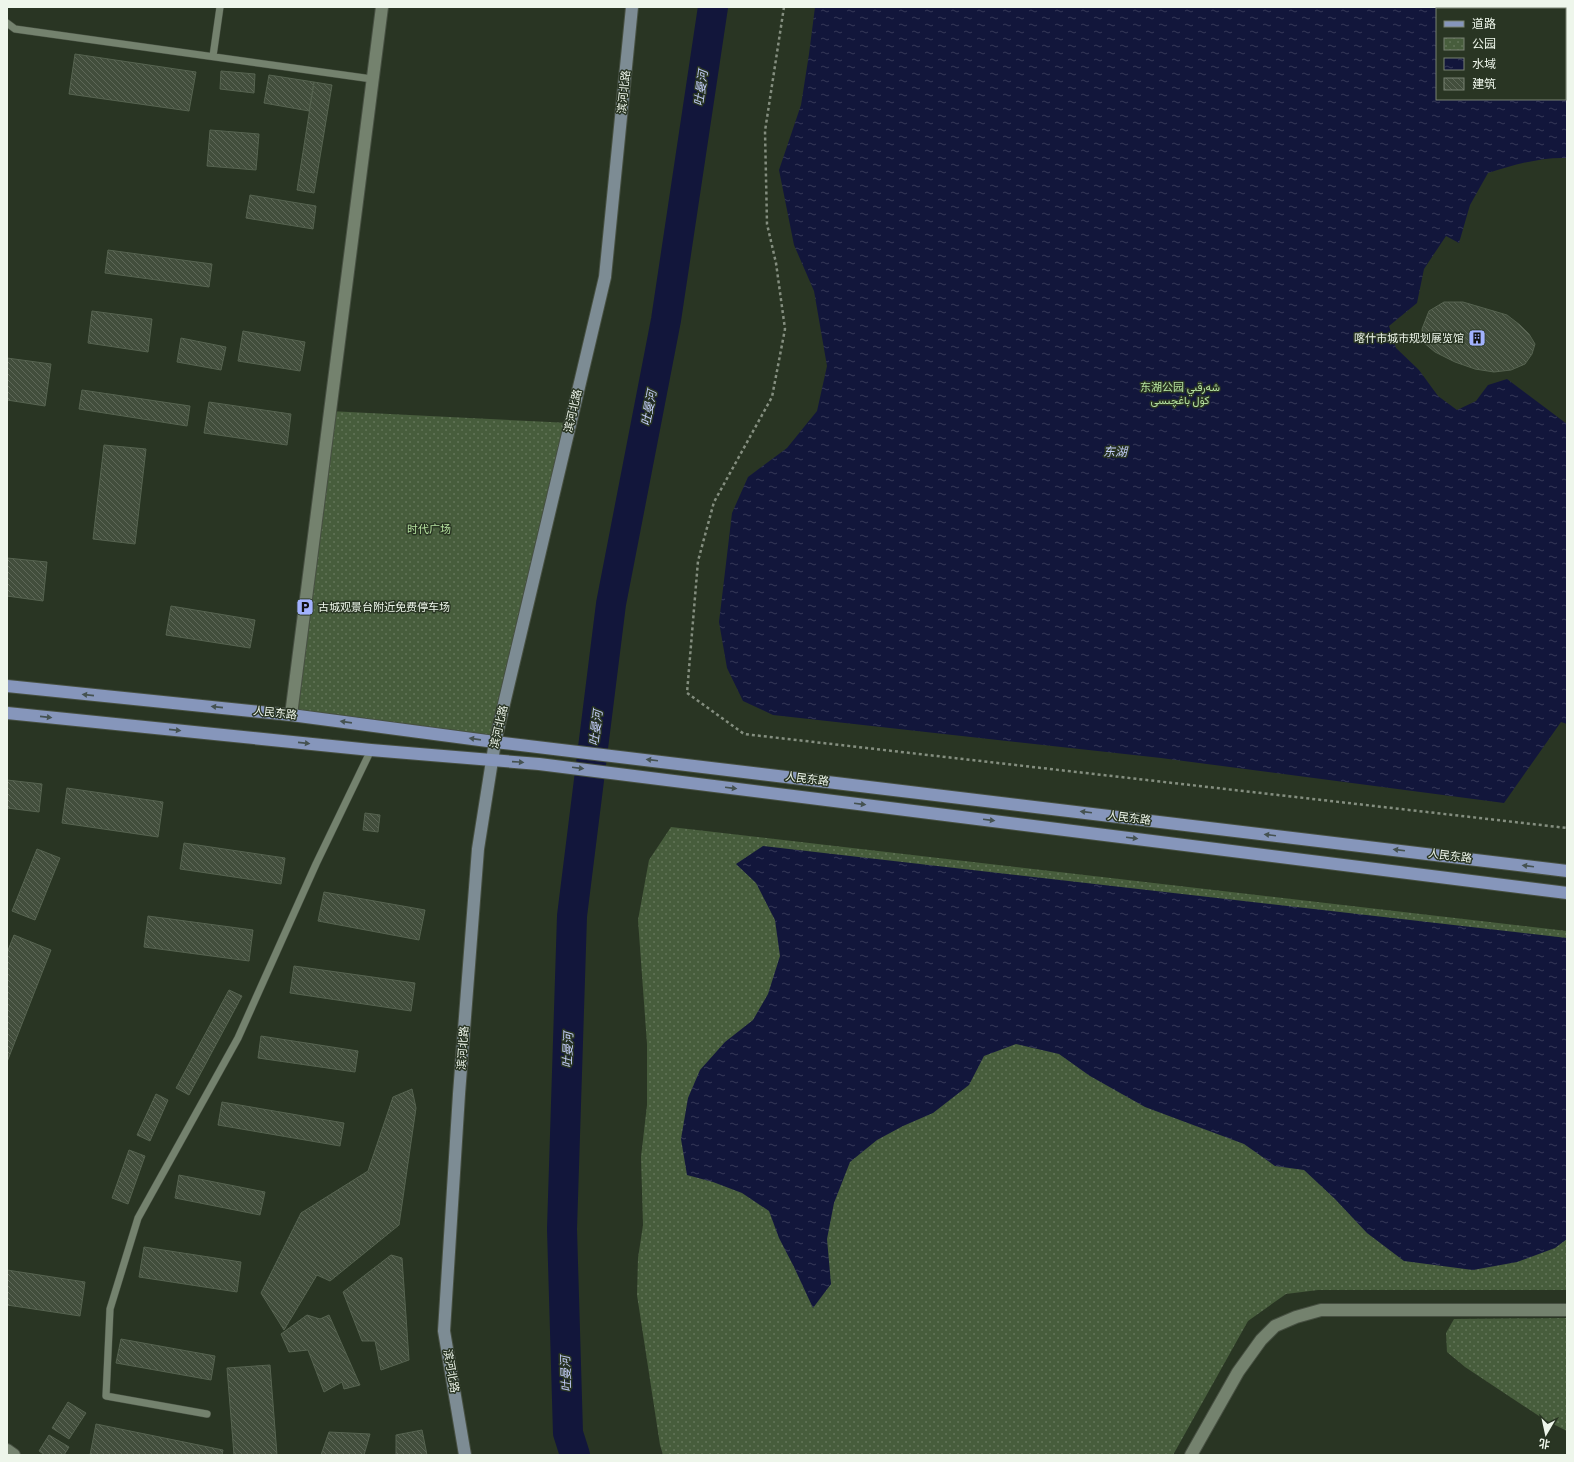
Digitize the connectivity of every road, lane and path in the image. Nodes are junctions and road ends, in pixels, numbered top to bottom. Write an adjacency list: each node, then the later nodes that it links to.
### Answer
1 (220, 7): 6 (lane)
2 (382, 7): 7 (street)
3 (632, 7): 11 (main road, 滨河北路)
4 (784, 7): 14 (path)
5 (7, 23): 6 (lane)
6 (213, 56): 7 (lane)
7 (372, 79): 10 (street)
8 (7, 686): 10 (main road, 人民东路, one-way to 8)
9 (7, 713): 12 (main road, one-way to 12)
10 (291, 715): 11 (main road, 人民东路, one-way to 10)
11 (495, 742): 13 (main road, 滨河北路); 15 (main road, 人民东路, one-way to 11)
12 (372, 750): 13 (main road); 18 (lane)
13 (492, 760): 16 (main road, 人民东路, one-way to 16); 21 (main road, 滨河北路)
14 (1567, 828)
15 (1567, 871)
16 (1567, 893)
17 (1567, 1310): 22 (street)
18 (207, 1414)
19 (7, 1450): 20 (street)
20 (14, 1455)
21 (465, 1455)
22 (1191, 1455)

